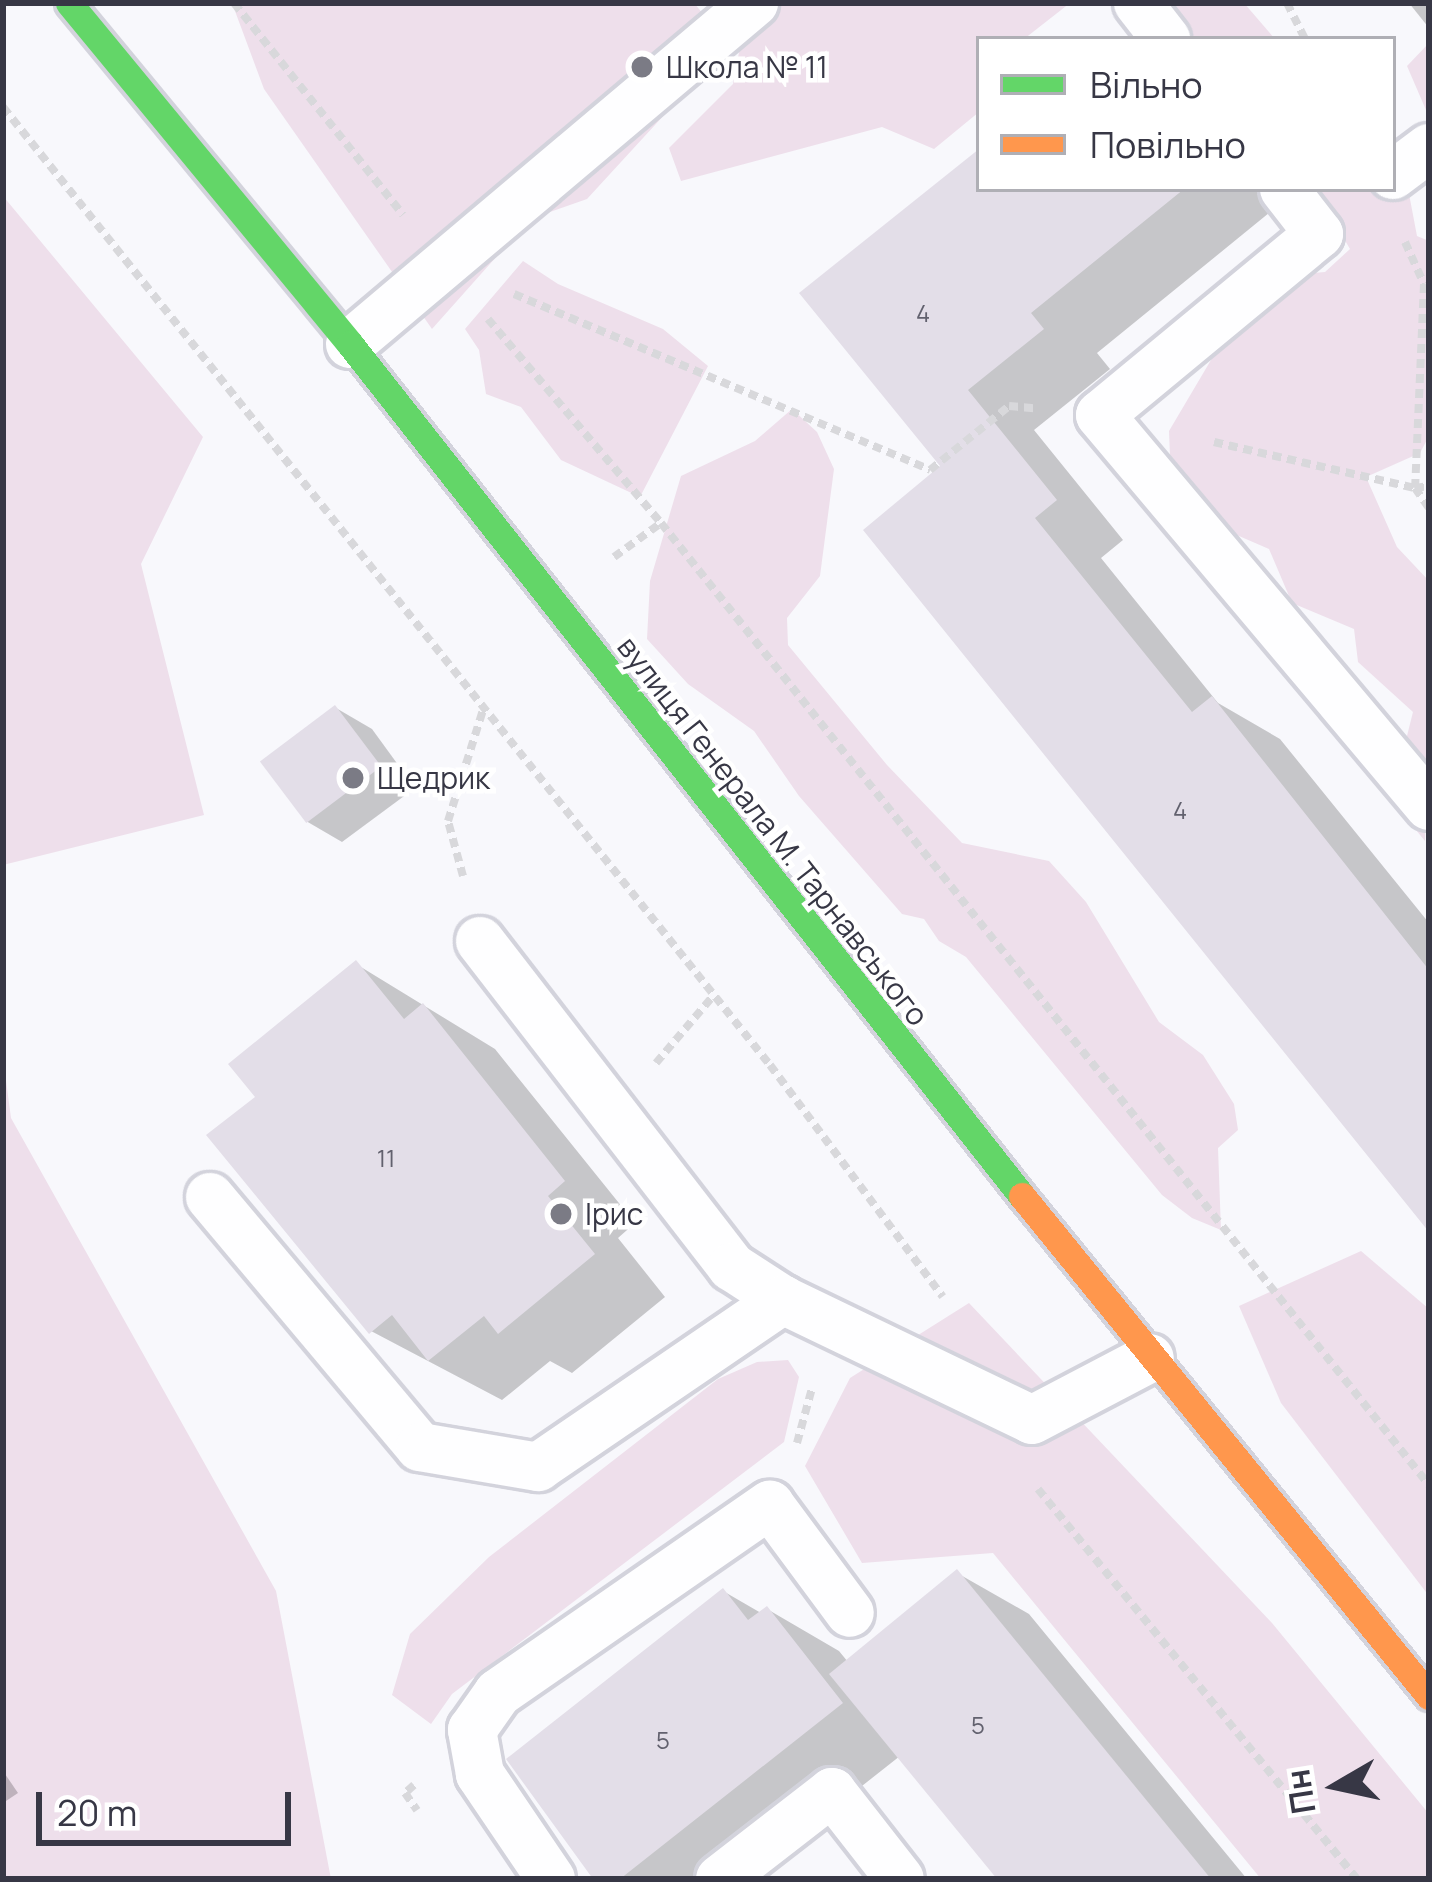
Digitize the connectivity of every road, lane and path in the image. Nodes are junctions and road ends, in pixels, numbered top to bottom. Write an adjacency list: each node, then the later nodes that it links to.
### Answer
1 (69, 3): 14 (main road, вулиця Генерала М. Тарнавського)
2 (234, 3): 13 (path)
3 (754, 3): 13 (lane)
4 (1138, 3): 6 (lane)
5 (1287, 3): 7 (path)
6 (1164, 36)
7 (1304, 36)
8 (3, 107): 21 (path)
9 (1429, 148): 10 (lane)
10 (1396, 173)
11 (1286, 192): 15 (lane)
12 (1399, 227): 17 (path)
13 (441, 264): 14 (lane); 15 (path); 19 (path)
14 (350, 344): 29 (main road, вулиця Генерала М. Тарнавського)
15 (1100, 415): 17 (path); 22 (lane)
16 (1429, 486): 17 (path)
17 (1415, 488): 18 (path)
18 (1429, 508)
19 (661, 523): 20 (path); 32 (path)
20 (598, 568)
21 (484, 707): 23 (path); 24 (path)
22 (1429, 806)
23 (480, 941): 25 (lane)
24 (713, 996): 25 (path); 30 (path)
25 (613, 1113): 27 (lane)
26 (210, 1197): 27 (lane)
27 (783, 1300): 28 (lane)
28 (829, 1322): 30 (lane); 33 (path)
29 (1150, 1358): 30 (lane); 35 (main road, вулиця Генерала М. Тарнавського)
30 (949, 1380)
31 (1022, 1470): 39 (path)
32 (1429, 1486)
33 (770, 1505): 34 (lane); 36 (lane)
34 (850, 1613)
35 (1429, 1696)
36 (550, 1879)
37 (720, 1879): 38 (lane)
38 (900, 1879)
39 (1357, 1879)

